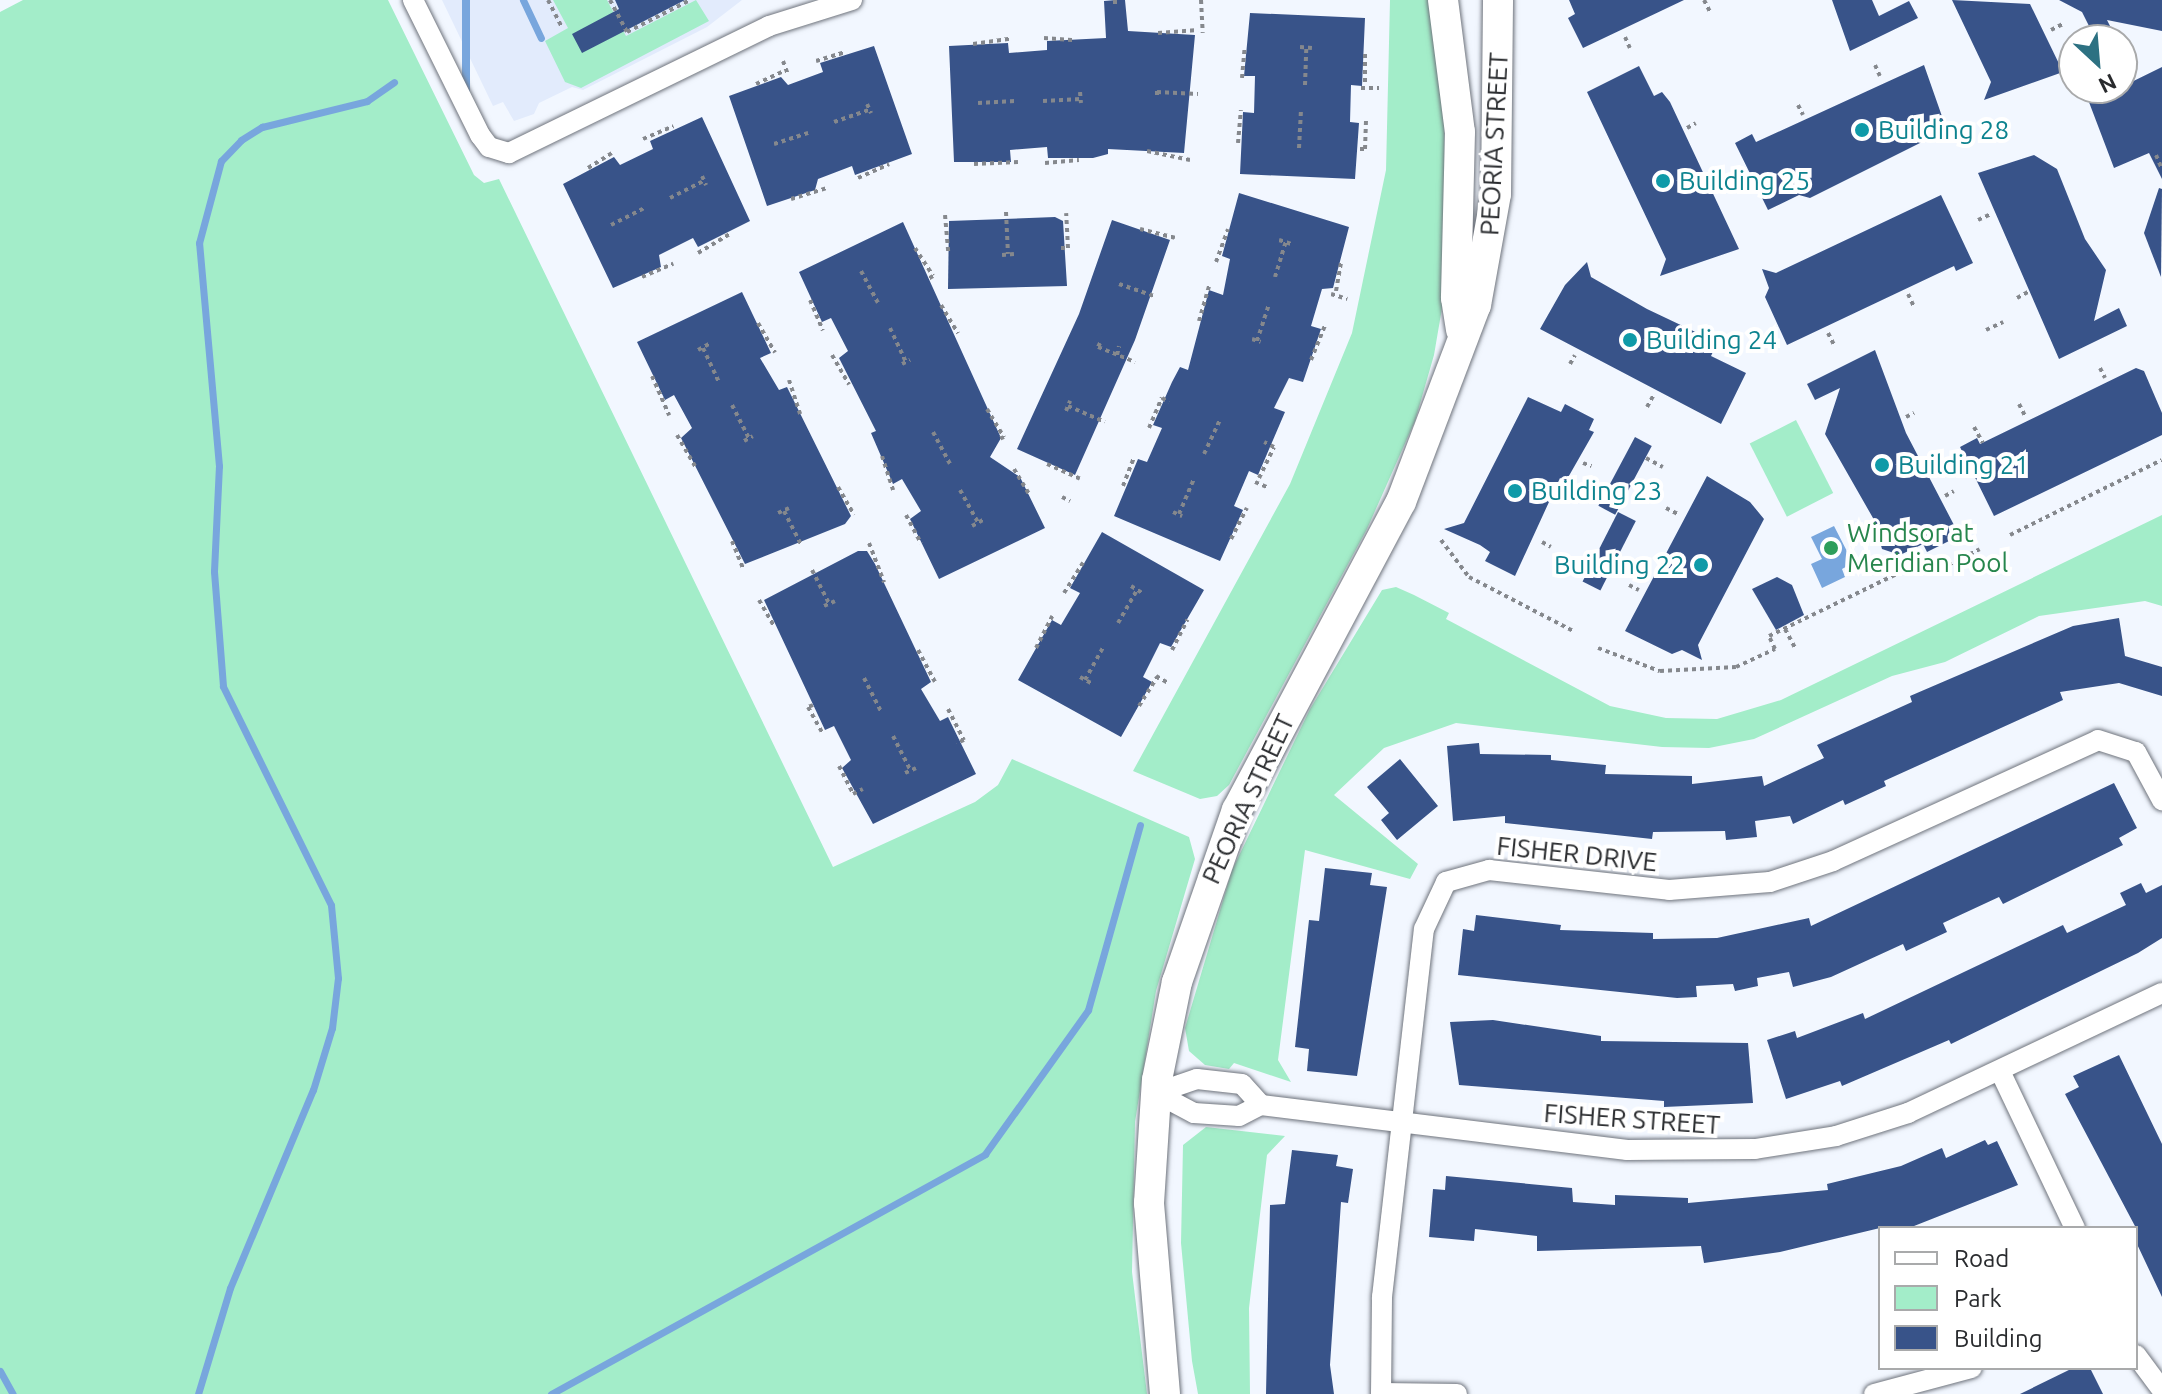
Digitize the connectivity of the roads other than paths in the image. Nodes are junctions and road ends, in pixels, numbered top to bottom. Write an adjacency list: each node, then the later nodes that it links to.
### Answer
1 (413, 0): 2 (street)
2 (852, 0)
3 (1443, 0): 5 (main road, PEORIA STREET)
4 (1498, 0): 5 (main road, PEORIA STREET)
5 (1461, 330): 9 (main road, PEORIA STREET)
6 (2162, 800): 11 (street, FISHER DRIVE)
7 (2162, 993): 8 (street, FISHER STREET)
8 (2000, 1071): 11 (street, FISHER STREET); 12 (street)
9 (1156, 1093): 10 (street, FISHER STREET); 10 (street, FISHER STREET); 16 (main road, PEORIA STREET)
10 (1261, 1105): 11 (street, FISHER STREET)
11 (1402, 1123): 17 (street, FISHER DRIVE)
12 (2074, 1226)
13 (2138, 1358): 15 (street)
14 (1964, 1370): 19 (street)
15 (2162, 1390)
16 (1165, 1394)
17 (1381, 1394): 18 (street)
18 (1457, 1394)
19 (1874, 1394)

